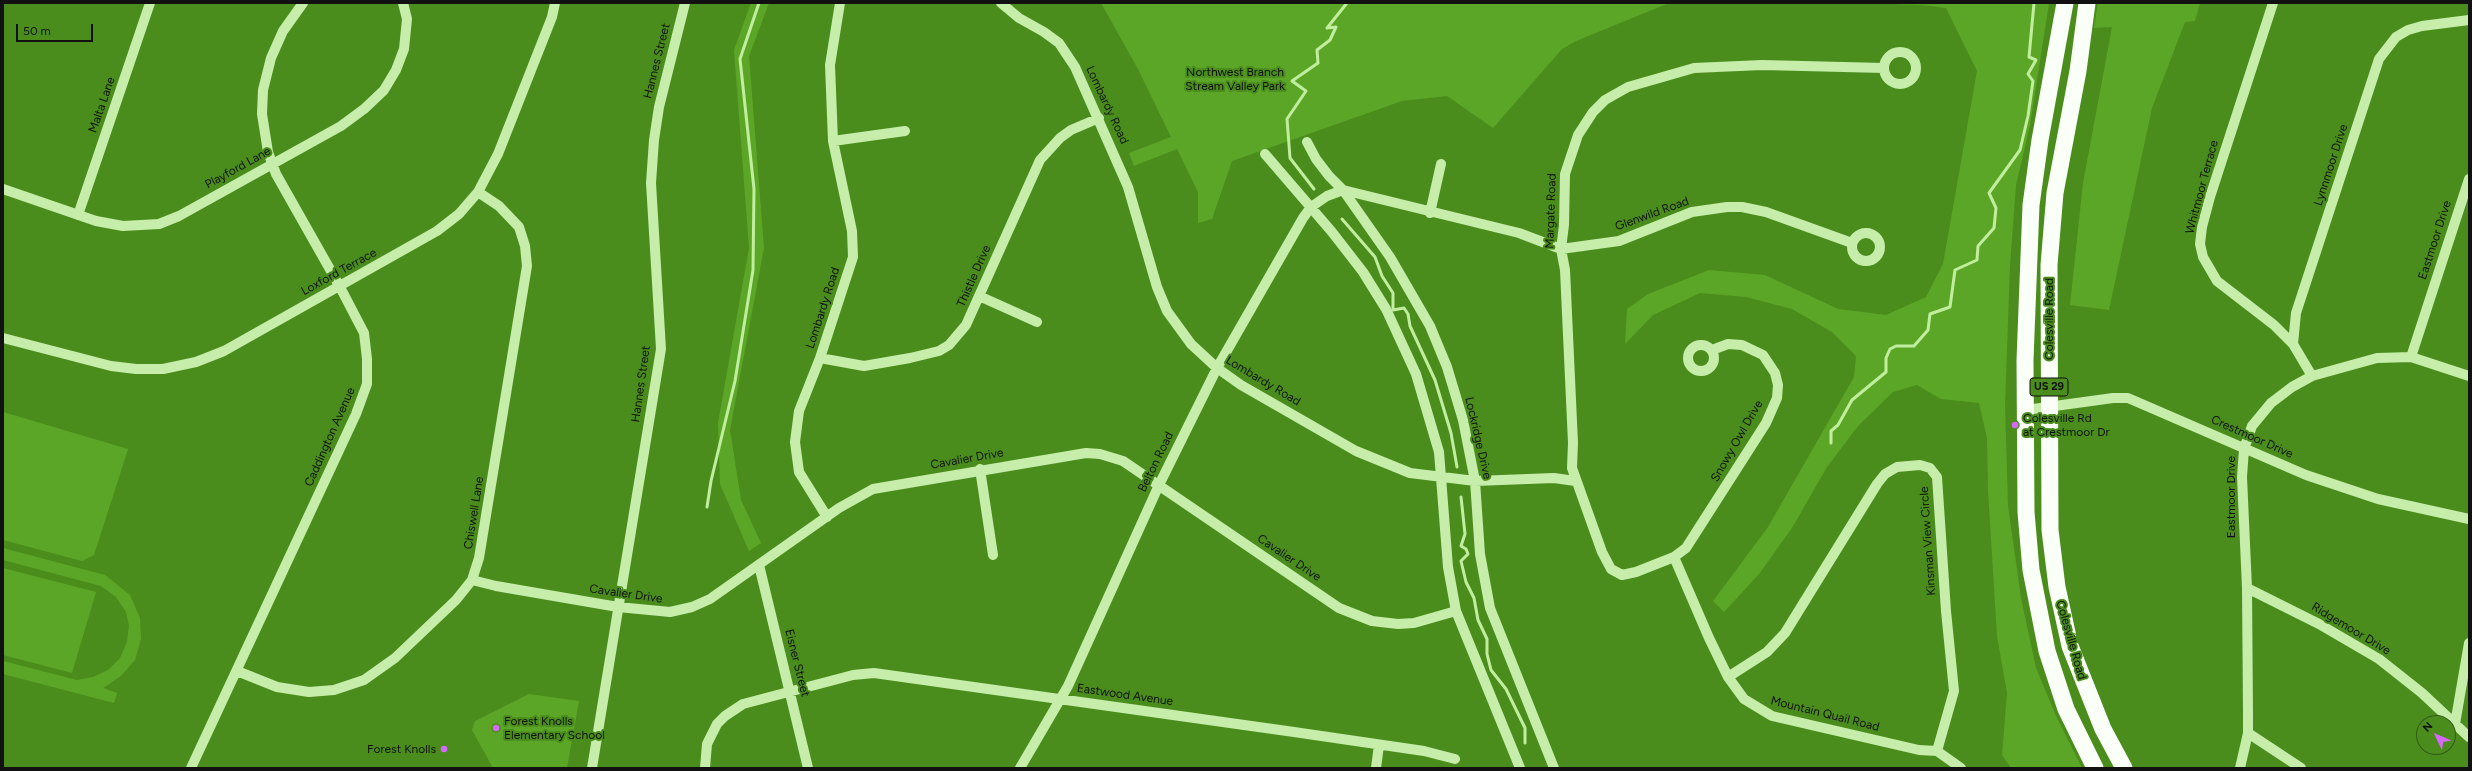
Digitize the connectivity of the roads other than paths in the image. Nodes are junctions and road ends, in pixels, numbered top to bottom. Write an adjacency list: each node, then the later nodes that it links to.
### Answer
1 (150, 3): 26 (street, Malta Lane)
2 (303, 3): 18 (street, Caddington Avenue)
3 (403, 3): 18 (street, Playford Lane)
4 (555, 3): 23 (street, Loxford Terrace)
5 (685, 3): 55 (street, Hannes Street)
6 (840, 3): 15 (street, Lombardy Road)
7 (1001, 3): 13 (street, Lombardy Road)
8 (2065, 3): 41 (highway, Colesville Road / US 29)
9 (2087, 3): 40 (highway, Colesville Road / US 29)
10 (2273, 3): 33 (street, Whitmoor Terrace)
11 (2469, 20): 33 (street, Lynnmoor Drive)
12 (1884, 68): 28 (street, Margate Road)
13 (1099, 118): 30 (street, Thistle Drive); 37 (street, Lombardy Road)
14 (906, 131): 15 (street)
15 (833, 141): 36 (street, Lombardy Road)
16 (1307, 142): 22 (street, Lockridge Drive)
17 (1265, 154): 24 (street)
18 (272, 164): 26 (street, Playford Lane); 29 (street, Caddington Avenue)
19 (1441, 164): 25 (street)
20 (2469, 179): 35 (street, Eastmoor Drive)
21 (3, 189): 26 (street, Playford Lane)
22 (1344, 190): 24 (street, Belton Road); 25 (street, Glenwild Road); 45 (street, Lockridge Drive)
23 (478, 192): 29 (street, Loxford Terrace); 53 (street, Chiswell Lane)
24 (1311, 207): 37 (street, Belton Road); 44 (street)
25 (1430, 212): 28 (street, Glenwild Road)
26 (78, 215)
27 (1852, 243): 28 (street, Glenwild Road)
28 (1561, 249): 46 (street, Margate Road)
29 (340, 287): 32 (street, Loxford Terrace); 58 (street, Caddington Avenue)
30 (979, 296): 31 (street); 36 (street, Thistle Drive)
31 (1036, 322)
32 (3, 338)
33 (2293, 344): 38 (street)
34 (1712, 350): 51 (street, Snowy Owl Drive)
35 (2411, 357): 38 (street, Eastmoor Drive); 39 (street)
36 (820, 358): 48 (street, Lombardy Road)
37 (1216, 368): 44 (street, Lombardy Road); 47 (street, Belton Road)
38 (2312, 376): 42 (street, Eastmoor Drive)
39 (2469, 376)
40 (2049, 408): 41 (street, Crestmoor Drive); 42 (street, Crestmoor Drive); 80 (highway, Colesville Road / US 29)
41 (2026, 410): 79 (highway, Colesville Road / US 29)
42 (2244, 449): 49 (street, Crestmoor Drive); 54 (street, Eastmoor Drive)
43 (980, 469): 47 (street, Cavalier Drive); 48 (street, Cavalier Drive); 50 (street)
44 (1441, 477): 45 (street, Lombardy Road); 56 (street)
45 (1475, 481): 46 (street, Lombardy Road); 77 (street, Lockridge Drive)
46 (1575, 481): 51 (street, Margate Road)
47 (1159, 485): 56 (street, Cavalier Drive); 61 (street, Belton Road)
48 (827, 517): 52 (street, Cavalier Drive)
49 (2469, 519)
50 (993, 555)
51 (1674, 557): 59 (street, Mountain Quail Road)
52 (759, 565): 55 (street, Cavalier Drive); 60 (street, Eisner Street)
53 (472, 580): 55 (street, Cavalier Drive); 58 (street, Chiswell Lane)
54 (2247, 588): 62 (street, Ridgemoor Drive); 65 (street, Eastmoor Drive)
55 (618, 607): 71 (street, Hannes Street)
56 (1456, 611): 76 (street)
57 (2469, 643): 63 (street)
58 (237, 671): 70 (street, Caddington Avenue)
59 (1728, 676): 68 (street, Mountain Quail Road); 68 (street, Kinsman View Circle)
60 (791, 690): 61 (street, Eastwood Avenue); 72 (street, Eastwood Avenue); 73 (street, Eisner Street)
61 (1059, 699): 67 (street, Eastwood Avenue); 74 (street, Belton Road)
62 (2444, 715)
63 (2456, 715)
64 (2456, 726): 66 (street, Ridgemoor Drive)
65 (2248, 733): 81 (street, Eastmoor Drive); 82 (street)
66 (2469, 737)
67 (1379, 745): 69 (street, Eastwood Avenue); 75 (street)
68 (1937, 751): 78 (street)
69 (1455, 758)
70 (191, 768)
71 (592, 768)
72 (705, 768)
73 (808, 768)
74 (1020, 768)
75 (1376, 768)
76 (1520, 768)
77 (1554, 768)
78 (1961, 768)
79 (2095, 768)
80 (2124, 768)
81 (2240, 768)
82 (2301, 768)

